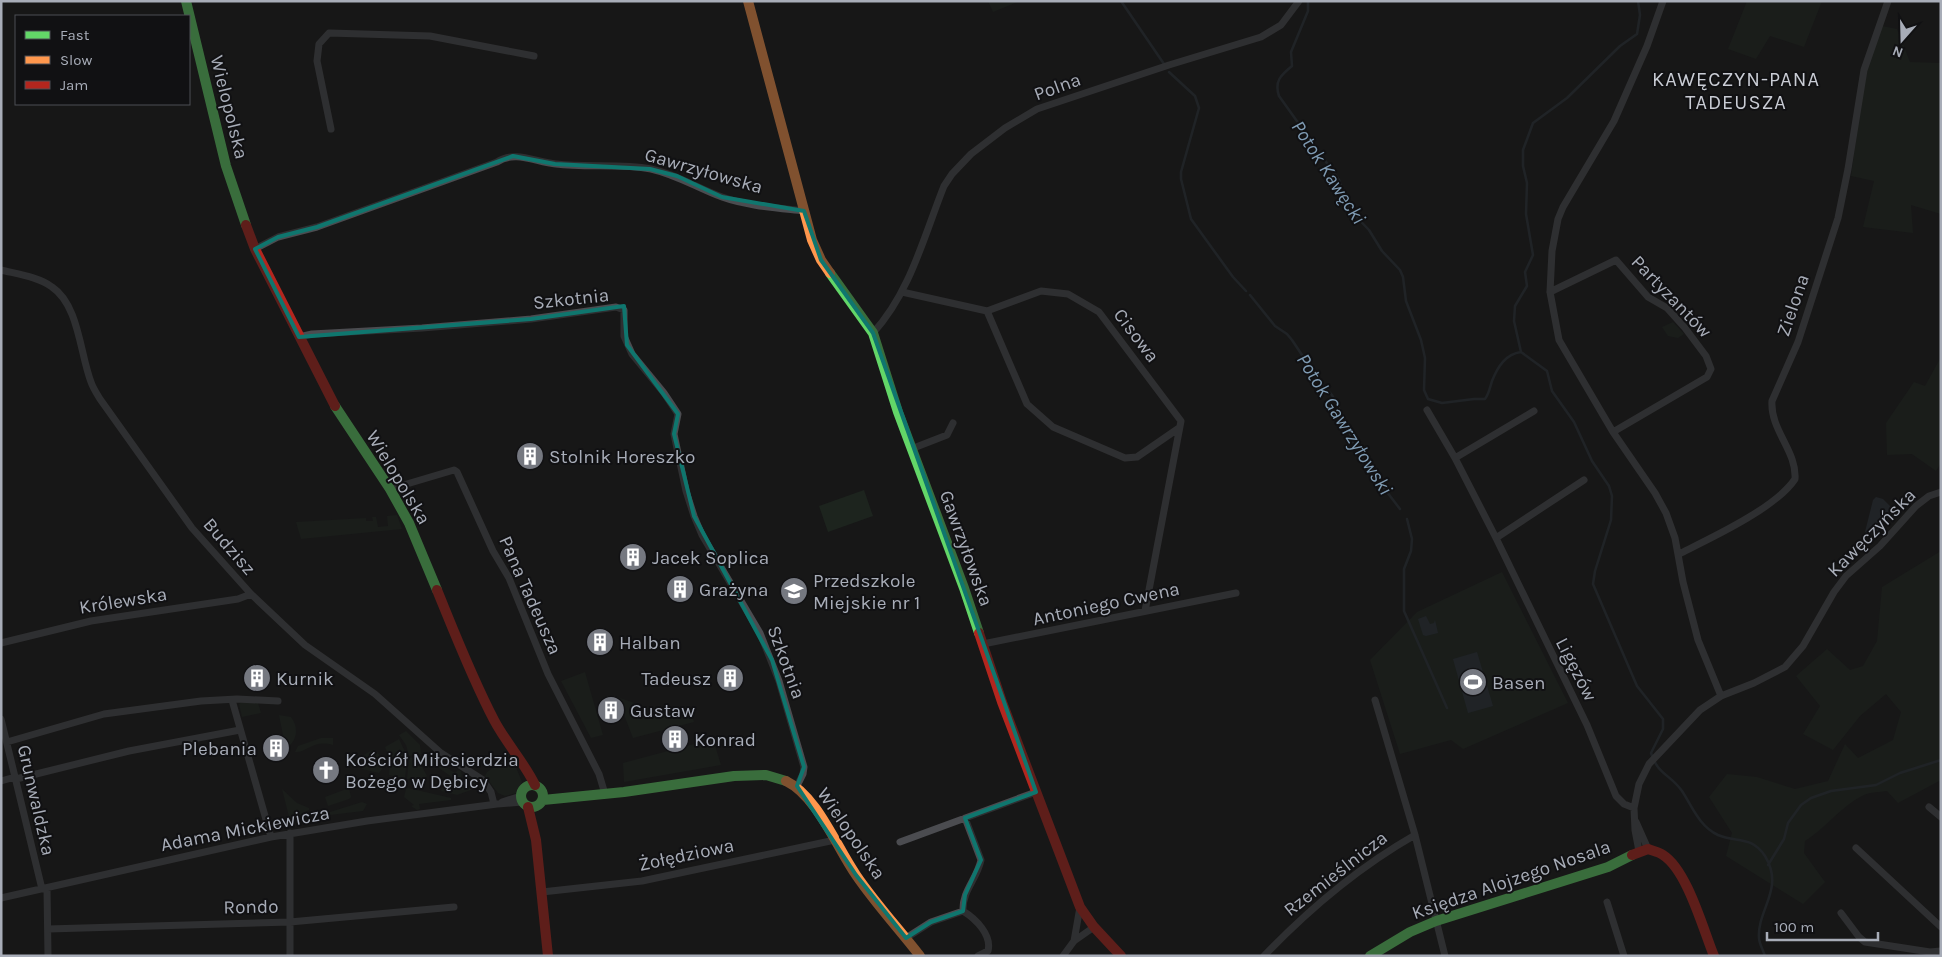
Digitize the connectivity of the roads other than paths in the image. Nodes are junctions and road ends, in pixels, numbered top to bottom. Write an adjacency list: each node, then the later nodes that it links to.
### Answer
1 (186, 1): 6 (street, Wielopolska)
2 (748, 1): 10 (street, Gawrzyłowska)
3 (1299, 1): 13 (street, Polna)
4 (1663, 1): 14 (street)
5 (1888, 1): 29 (street, Zielona)
6 (189, 15)
7 (190, 18): 11 (street, Wielopolska)
8 (534, 56): 9 (street)
9 (331, 129)
10 (804, 211): 11 (street, Gawrzyłowska); 16 (street, Gawrzyłowska)
11 (255, 249): 17 (street, Wielopolska)
12 (1, 270): 31 (street, Budzisz)
13 (902, 292): 15 (street); 16 (street, Polna)
14 (1550, 292): 22 (street); 22 (street, Partyzantów)
15 (987, 311): 21 (street, Cisowa); 21 (street)
16 (873, 333): 23 (street, Gawrzyłowska)
17 (299, 337): 26 (street, Wielopolska); 44 (street, Szkotnia)
18 (1427, 410): 24 (street, Ligęzów)
19 (1534, 411): 24 (street)
20 (953, 423): 23 (street)
21 (1180, 428): 32 (street)
22 (1613, 432): 29 (street)
23 (912, 449): 34 (street, Gawrzyłowska)
24 (1455, 458): 28 (street, Ligęzów)
25 (1584, 480): 28 (street)
26 (390, 490): 46 (street, Pana Tadeusza); 47 (street, Wielopolska)
27 (1941, 492): 35 (street, Kawęczyńska)
28 (1496, 538): 50 (street, Ligęzów)
29 (1679, 554): 35 (street)
30 (1236, 593): 32 (street, Antoniego Cwena)
31 (251, 594): 33 (street, Królewska); 48 (street, Budzisz)
32 (1145, 611): 34 (street, Antoniego Cwena)
33 (1, 643)
34 (983, 644): 45 (street, Gawrzyłowska)
35 (1721, 696): 50 (street, Kawęczyńska)
36 (232, 700): 38 (street); 40 (street); 41 (street)
37 (1375, 700): 54 (street, Rzemieślnicza)
38 (278, 701)
39 (1, 719): 41 (street, Grunwaldzka)
40 (240, 730): 42 (street); 55 (street)
41 (7, 742): 42 (street, Grunwaldzka)
42 (16, 778): 43 (street); 60 (street, Grunwaldzka)
43 (1, 781)
44 (797, 786): 46 (street, Wielopolska); 56 (street, Wielopolska)
45 (1036, 792): 52 (street); 64 (street, Gawrzyłowska)
46 (606, 794): 47 (street, Wielopolska)
47 (532, 797): 48 (street, Adama Mickiewicza); 61 (street)
48 (496, 804): 53 (street, Adama Mickiewicza)
49 (1929, 807): 51 (street)
50 (1634, 808): 59 (street)
51 (1941, 817)
52 (965, 818): 57 (street); 66 (street)
53 (290, 833): 55 (street, Adama Mickiewicza); 69 (street)
54 (1415, 834): 68 (street); 83 (street, Rzemieślnicza)
55 (271, 837): 60 (street, Adama Mickiewicza)
56 (836, 840): 61 (street, Żołędziowa); 73 (street, Wielopolska)
57 (900, 842)
58 (1856, 848): 71 (street)
59 (1644, 850): 68 (street, Księdza Alojzego Nosala); 87 (street)
60 (44, 888): 62 (street, Adama Mickiewicza); 72 (street, Grunwaldzka)
61 (542, 892): 78 (street)
62 (1, 898)
63 (1607, 902): 86 (street)
64 (1080, 906): 70 (street, Gawrzyłowska); 74 (street)
65 (454, 907): 69 (street, Rondo)
66 (963, 911): 73 (street); 80 (street)
67 (1841, 913): 75 (street)
68 (1436, 921): 84 (street, Księdza Alojzego Nosala); 85 (street)
69 (290, 922): 72 (street, Rondo); 77 (street)
70 (1094, 927): 74 (street); 82 (street, Gawrzyłowska)
71 (1941, 927)
72 (48, 929): 76 (street, Grunwaldzka)
73 (906, 938): 79 (street, Wielopolska)
74 (1074, 941): 81 (street)
75 (1941, 951)
76 (48, 956)
77 (290, 956)
78 (548, 956)
79 (920, 956)
80 (978, 956)
81 (1063, 956)
82 (1121, 956)
83 (1264, 956)
84 (1370, 956)
85 (1445, 956)
86 (1624, 956)
87 (1714, 956)

